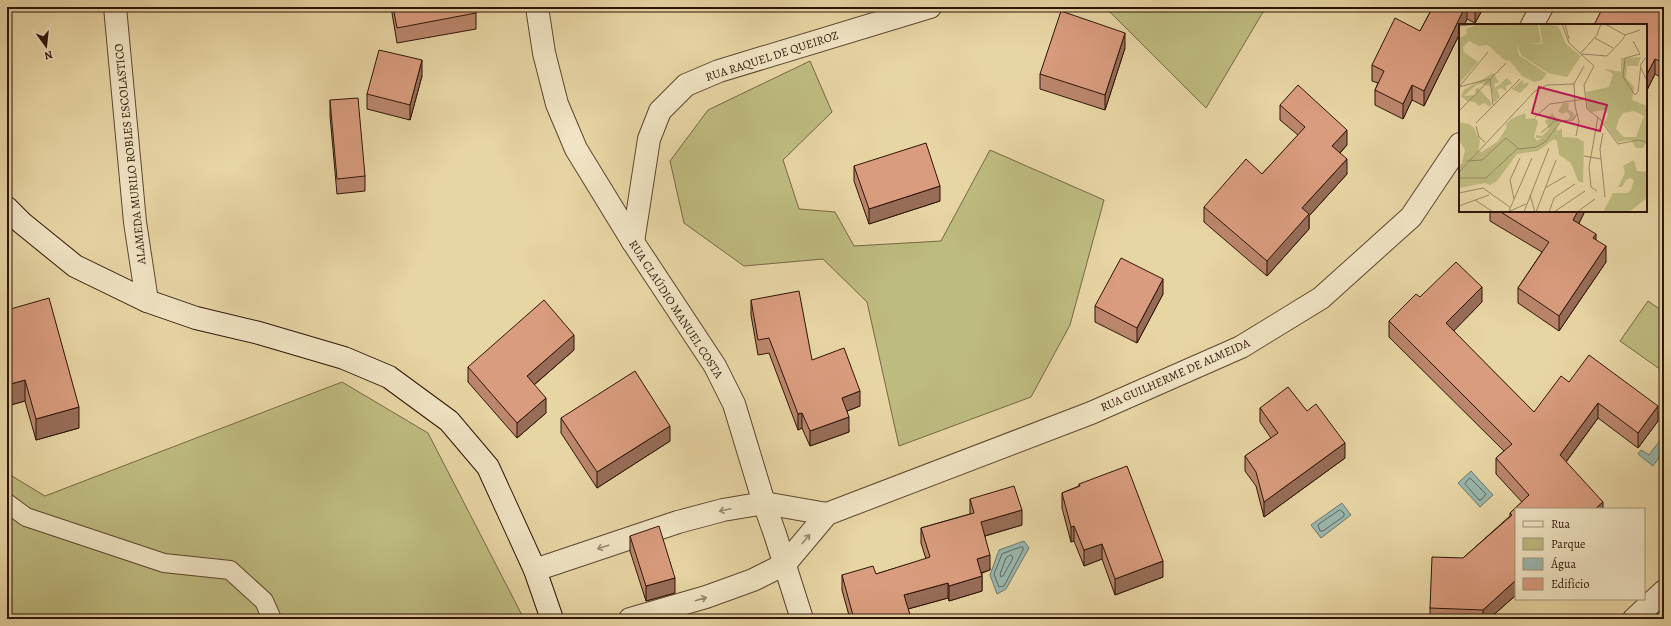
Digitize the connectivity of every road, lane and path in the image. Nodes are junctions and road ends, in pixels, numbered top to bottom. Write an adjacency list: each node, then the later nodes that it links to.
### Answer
1 (114, 7): 9 (street, ALAMEDA MURILO ROBLES ESCOLASTICO)
2 (537, 7): 8 (street, RUA CLAÚDIO MANUEL COSTA)
3 (930, 7): 8 (street, RUA RAQUEL DE QUEIROZ)
4 (1542, 7): 5 (street)
5 (1533, 24)
6 (1459, 145): 12 (street, RUA GUILHERME DE ALMEIDA)
7 (7, 208): 9 (street)
8 (633, 242): 10 (street, RUA CLAÚDIO MANUEL COSTA)
9 (147, 301): 14 (street)
10 (764, 503): 12 (street); 13 (street, RUA CLAÚDIO MANUEL COSTA); 14 (street, one-way to 14)
11 (7, 504): 16 (lane)
12 (827, 514): 13 (street, RUA GUILHERME DE ALMEIDA, one-way to 12)
13 (785, 564): 18 (street, one-way to 13); 19 (street, RUA CLAÚDIO MANUEL COSTA)
14 (535, 570): 17 (street)
15 (1664, 591): 20 (street)
16 (272, 619)
17 (552, 619)
18 (630, 619)
19 (802, 619)
20 (1634, 619)

